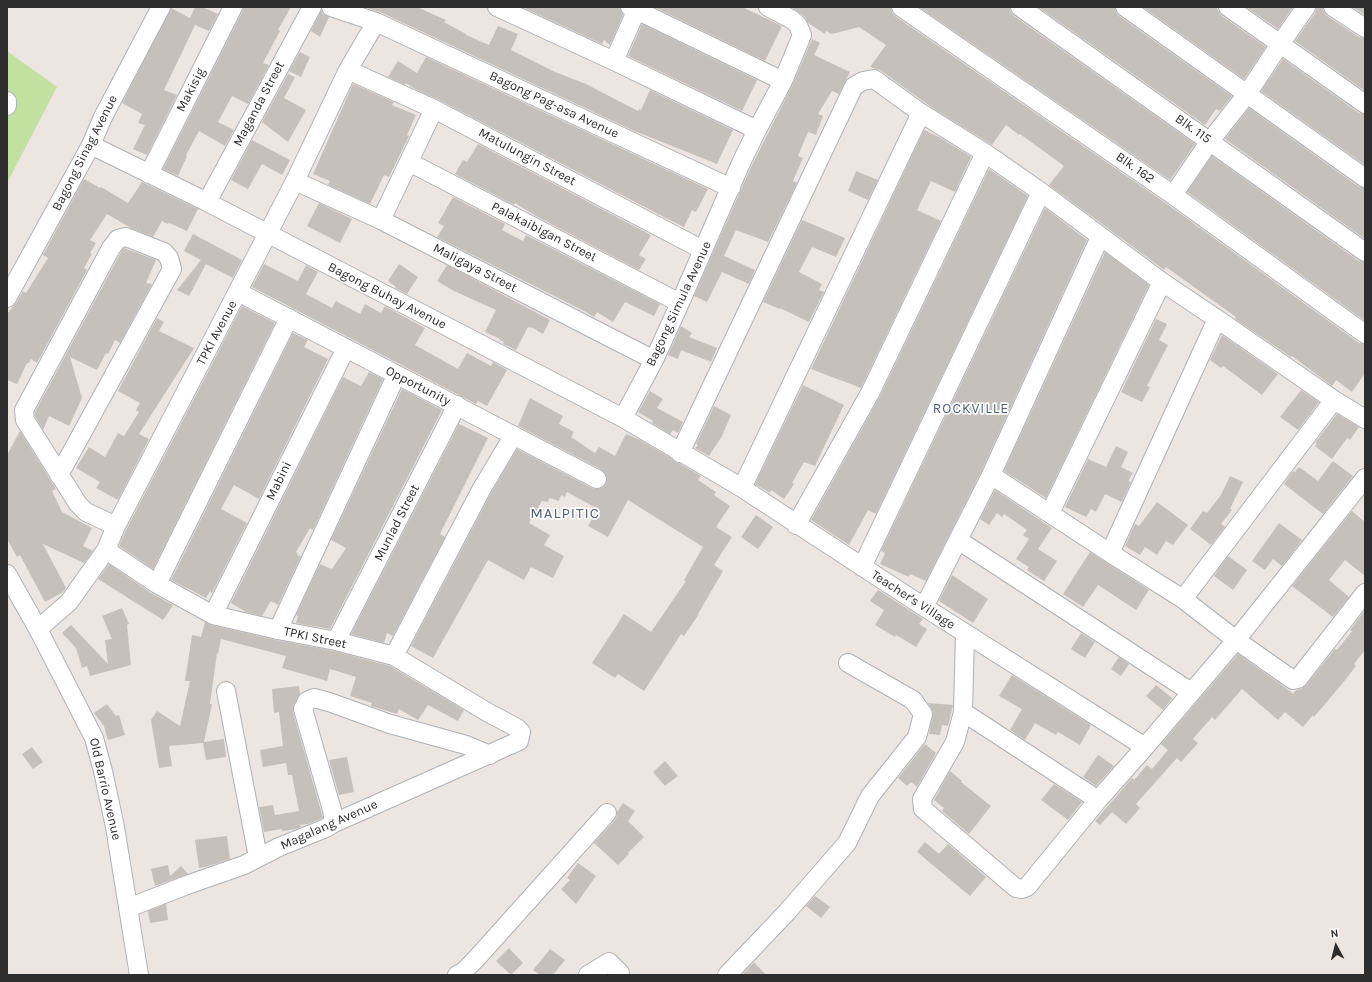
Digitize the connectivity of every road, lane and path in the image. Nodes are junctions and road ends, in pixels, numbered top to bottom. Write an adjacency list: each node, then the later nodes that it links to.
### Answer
1 (161, 7): 28 (street, Bagong Sinag Avenue)
2 (233, 7): 31 (street, Makisig)
3 (312, 7): 37 (street, Maganda Street)
4 (331, 7): 14 (street, Bagong Pag-asa Avenue)
5 (496, 7): 17 (street)
6 (768, 7): 19 (street, Bagong Simula Avenue)
7 (900, 7): 36 (street, Blk. 162)
8 (1020, 7): 27 (street, Blk. 115)
9 (1125, 7): 20 (street)
10 (1228, 7): 16 (street)
11 (1306, 7): 16 (street)
12 (1333, 7): 15 (street)
13 (635, 8): 17 (street); 19 (street)
14 (376, 22): 18 (street, TPKI Avenue); 34 (street, Bagong Pag-asa Avenue)
15 (1365, 28)
16 (1280, 44): 20 (street); 22 (street)
17 (614, 61): 26 (street)
18 (348, 70): 24 (street, Matulungin Street); 33 (street, TPKI Avenue)
19 (783, 81): 26 (street, Bagong Simula Avenue)
20 (1246, 94): 27 (street); 32 (street)
21 (7, 101): 23 (street)
22 (1365, 104)
23 (7, 106)
24 (434, 109): 30 (street); 41 (street, Matulungin Street)
25 (921, 113): 29 (street); 58 (street); 63 (street)
26 (757, 130): 34 (street, Bagong Simula Avenue)
27 (1210, 141): 36 (street); 42 (street, Blk. 115)
28 (91, 145): 31 (street, Bagong Buhay Avenue); 45 (street, Bagong Sinag Avenue)
29 (985, 153): 35 (street); 65 (street)
30 (409, 162): 38 (street); 46 (street, Palakaibigan Street)
31 (149, 174): 37 (street, Bagong Buhay Avenue)
32 (1365, 178)
33 (295, 181): 38 (street, Maligaya Street); 39 (street, TPKI Avenue)
34 (731, 188): 41 (street, Bagong Simula Avenue)
35 (1041, 192): 40 (street); 70 (street)
36 (1174, 195): 49 (street, Blk. 162)
37 (207, 202): 39 (street, Bagong Buhay Avenue)
38 (381, 220): 51 (street, Maligaya Street)
39 (268, 234): 44 (street, TPKI Avenue); 55 (street, Bagong Buhay Avenue)
40 (1100, 237): 43 (street); 60 (street)
41 (704, 250): 46 (street, Bagong Simula Avenue)
42 (1365, 252)
43 (1162, 282): 48 (street); 64 (street)
44 (238, 292): 47 (street, Opportunity); 66 (street, TPKI Avenue)
45 (7, 298)
46 (680, 303): 51 (street, Bagong Simula Avenue)
47 (289, 318): 50 (street, Opportunity); 72 (street)
48 (1218, 319): 53 (street); 69 (street)
49 (1365, 334)
50 (346, 348): 52 (street, Opportunity); 76 (street, Mabini)
51 (654, 360): 55 (street, Bagong Simula Avenue)
52 (396, 376): 54 (street, Opportunity); 78 (street)
53 (1334, 400): 56 (street); 74 (street)
54 (457, 405): 57 (street, Opportunity); 81 (street, Munlad Street)
55 (623, 418): 58 (street, Bagong Buhay Avenue)
56 (1365, 419)
57 (513, 436): 62 (street, Opportunity); 82 (street)
58 (680, 453): 63 (street, Teacher's Village)
59 (59, 475): 59 (street); 66 (street)
60 (991, 475): 64 (street); 67 (street)
61 (1365, 478): 80 (street)
62 (597, 479)
63 (742, 488): 65 (street, Teacher's Village)
64 (1050, 513): 69 (street)
65 (796, 525): 70 (street, Teacher's Village)
66 (116, 526): 68 (street, TPKI Avenue)
67 (958, 540): 75 (street); 85 (street)
68 (106, 550): 72 (street, TPKI Street); 77 (street, TPKI Avenue)
69 (1110, 553): 74 (street)
70 (862, 567): 75 (street, Teacher's Village)
71 (7, 574): 77 (street, Old Barrio Avenue)
72 (156, 584): 76 (street, TPKI Street)
73 (1365, 593): 80 (street)
74 (1183, 599): 80 (street)
75 (924, 607): 79 (street, Teacher's Village)
76 (213, 615): 78 (street, TPKI Street)
77 (38, 629): 94 (street, Old Barrio Avenue)
78 (278, 630): 81 (street, TPKI Street)
79 (965, 633): 86 (street); 88 (street, Teacher's Village)
80 (1236, 640): 85 (street)
81 (336, 641): 82 (street, TPKI Street)
82 (394, 656): 87 (street, TPKI Street)
83 (848, 663): 99 (street)
84 (226, 691): 93 (street)
85 (1191, 692): 88 (street)
86 (963, 712): 90 (street); 90 (street)
87 (521, 732): 89 (street, Magalang Avenue)
88 (1145, 747): 90 (street)
89 (490, 755): 92 (street, Magalang Avenue); 92 (street)
90 (1098, 800)
91 (607, 813): 97 (street)
92 (334, 823): 93 (street, Magalang Avenue)
93 (258, 857): 94 (street, Magalang Avenue)
94 (128, 908): 96 (street, Old Barrio Avenue)
95 (620, 973): 98 (street)
96 (139, 975)
97 (457, 975)
98 (588, 975)
99 (727, 975)

